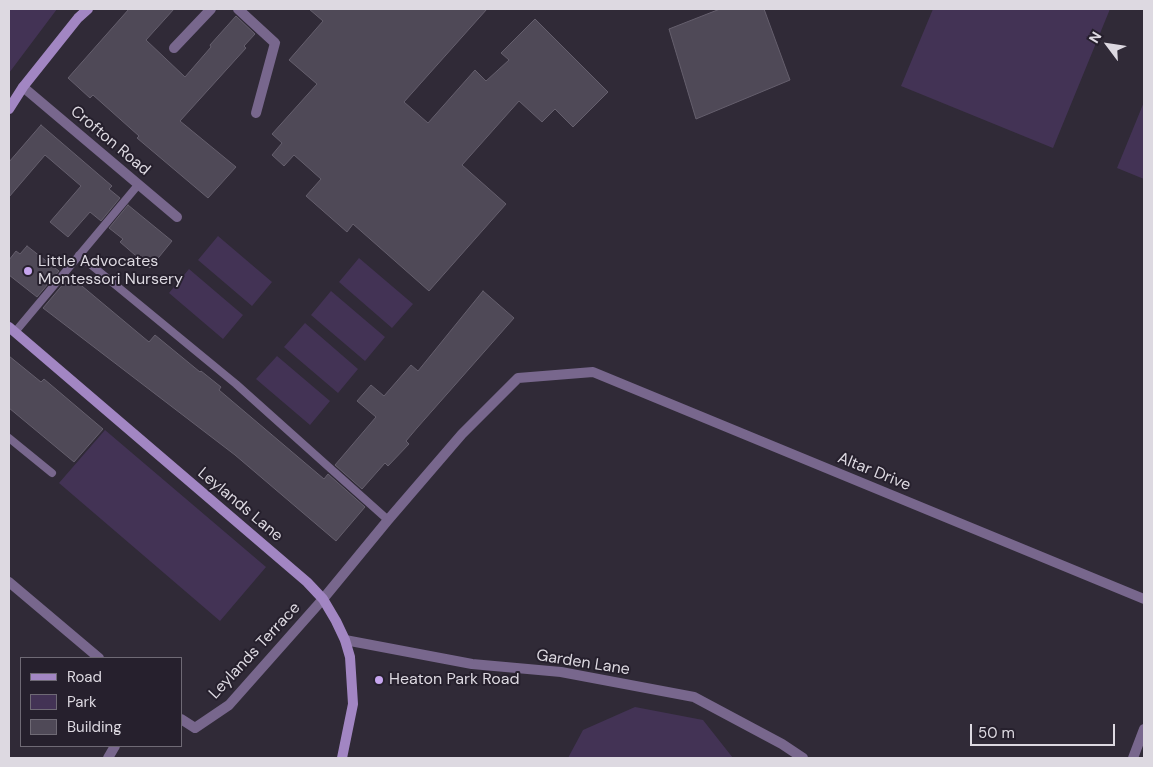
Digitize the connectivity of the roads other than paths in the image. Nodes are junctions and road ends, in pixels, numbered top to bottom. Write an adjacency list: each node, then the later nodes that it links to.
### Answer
1 (88, 9): 5 (street)
2 (211, 9): 4 (street)
3 (238, 9): 7 (street)
4 (174, 48)
5 (23, 87): 6 (street); 8 (street, Crofton Road)
6 (10, 102)
7 (256, 113)
8 (138, 185): 9 (street, Crofton Road); 10 (lane)
9 (177, 217)
10 (79, 255): 11 (lane); 14 (lane)
11 (12, 329): 16 (street, Leylands Lane)
12 (9, 438): 13 (lane)
13 (52, 473)
14 (388, 520): 16 (street); 17 (street, Altar Drive)
15 (9, 582): 19 (street)
16 (323, 599): 18 (street, Leylands Lane); 20 (street, Leylands Terrace)
17 (1144, 599)
18 (345, 640): 24 (street, Leylands Lane); 25 (street, Garden Lane)
19 (98, 657)
20 (182, 720)
21 (1144, 728): 26 (street)
22 (114, 747): 23 (street)
23 (108, 758)
24 (342, 758)
25 (803, 758)
26 (1133, 758)

